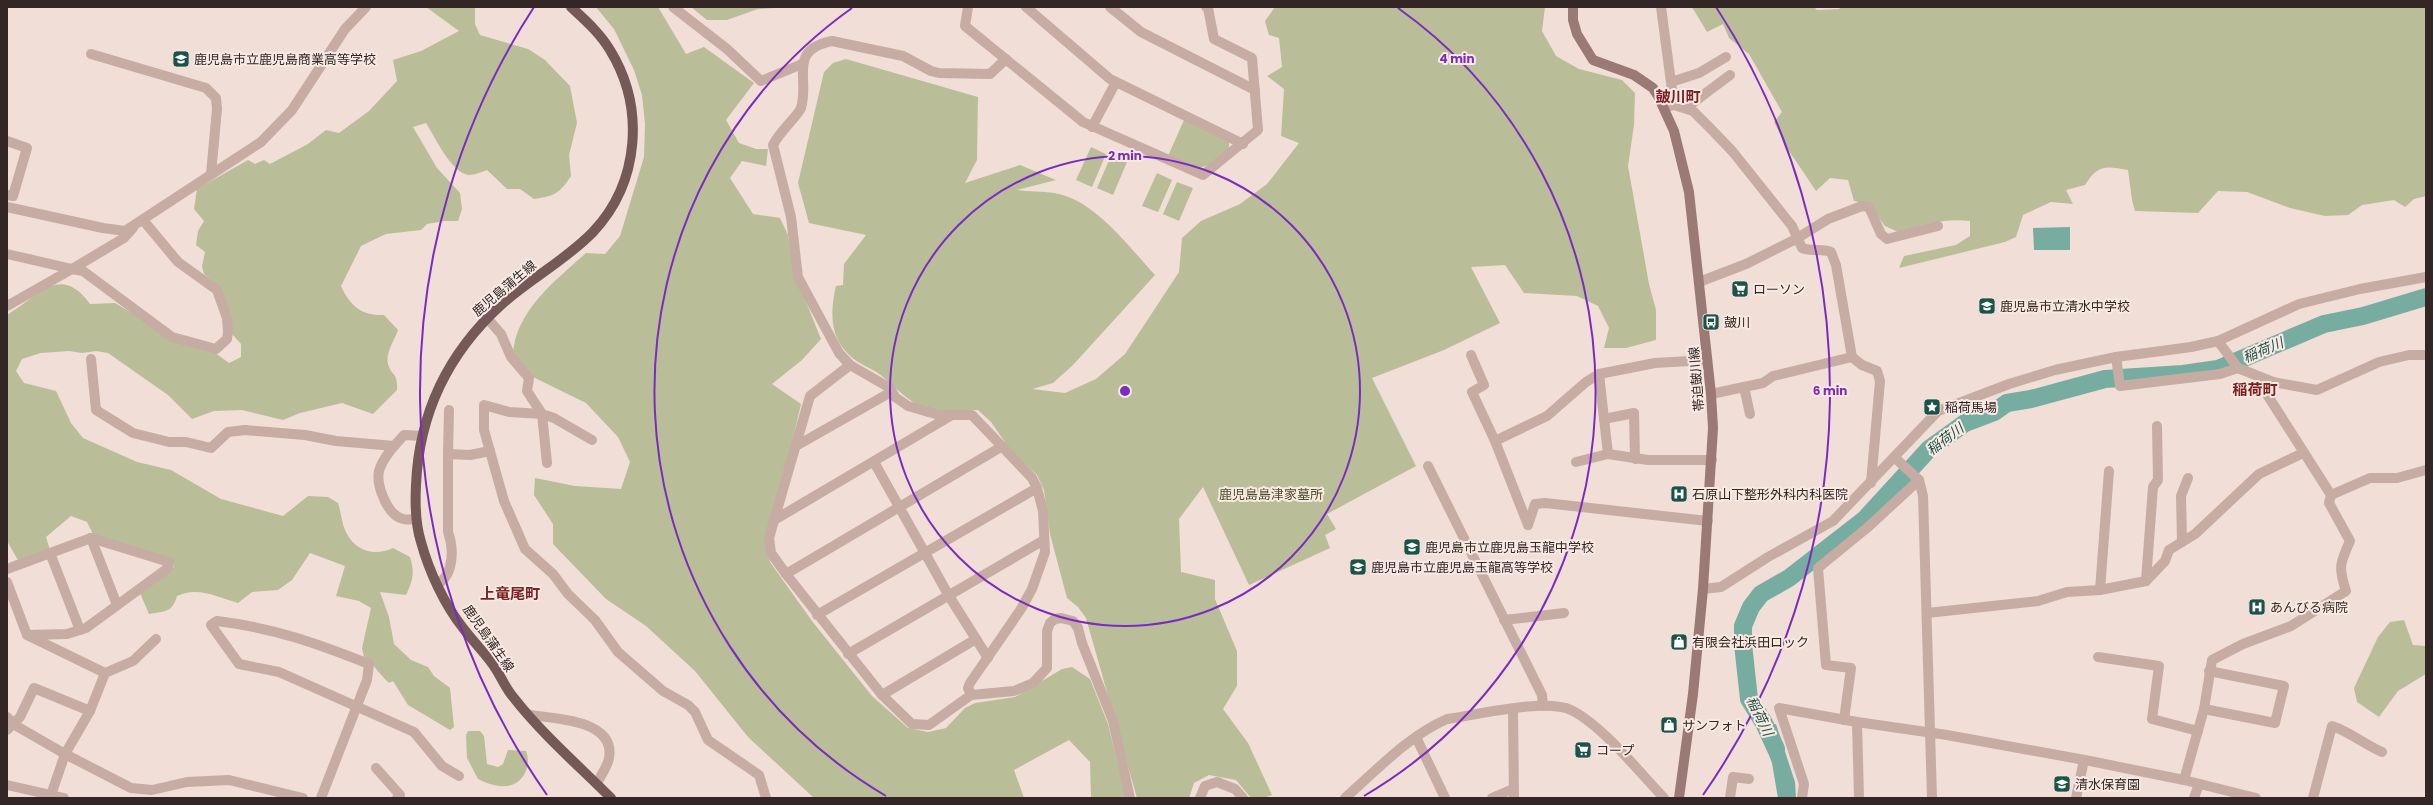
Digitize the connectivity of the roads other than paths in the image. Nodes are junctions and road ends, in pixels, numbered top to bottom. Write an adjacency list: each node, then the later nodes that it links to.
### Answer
1 (366, 7): 23 (street)
2 (571, 7): 34 (main road, 鹿児島蒲生線)
3 (673, 7): 13 (street)
4 (968, 7): 12 (street)
5 (1026, 7): 15 (street)
6 (1110, 7): 17 (street)
7 (1206, 7): 17 (street)
8 (1573, 7): 18 (street, 帯迫皷川線)
9 (1661, 7): 16 (street)
10 (91, 54): 23 (street)
11 (1726, 57): 16 (street)
12 (1006, 59): 13 (street); 20 (street)
13 (802, 64): 42 (street)
14 (1730, 75): 19 (street)
15 (1116, 82): 20 (street); 22 (street)
16 (1671, 82): 18 (street)
17 (1255, 90): 22 (street)
18 (1669, 106): 19 (street); 32 (street, 帯迫皷川線)
19 (1686, 108): 28 (street)
20 (1092, 127): 22 (street)
21 (7, 141): 24 (street)
22 (1243, 144)
23 (211, 174): 26 (street)
24 (7, 195)
25 (7, 207): 26 (street)
26 (140, 222): 30 (street); 30 (street)
27 (1938, 226): 28 (street)
28 (1796, 239): 32 (street); 38 (street)
29 (7, 254): 30 (street)
30 (72, 268): 33 (street)
31 (2426, 277): 35 (street)
32 (1699, 282): 41 (street, 帯迫皷川線)
33 (7, 306)
34 (487, 318): 50 (street); 55 (main road, 鹿児島蒲生線)
35 (2218, 341): 39 (street); 43 (street)
36 (1471, 355): 57 (street)
37 (2426, 355): 45 (street)
38 (1852, 357): 46 (street); 76 (street)
39 (2116, 357): 43 (street); 65 (street)
40 (92, 359): 58 (street)
41 (1707, 360): 44 (street); 48 (street, 帯迫皷川線)
42 (850, 365): 47 (street); 59 (street)
43 (2238, 368): 45 (street)
44 (1599, 374): 53 (street); 57 (street)
45 (2273, 382): 62 (street)
46 (1744, 387): 48 (street); 52 (street)
47 (891, 392): 51 (street); 59 (street)
48 (1711, 394): 67 (street, 帯迫皷川線)
49 (449, 410): 63 (street)
50 (542, 414): 56 (street); 61 (street); 70 (street)
51 (954, 414): 60 (street); 68 (street)
52 (1750, 414)
53 (1604, 419): 64 (street); 66 (street)
54 (2157, 426): 90 (street)
55 (422, 436): 58 (street); 81 (main road, 鹿児島蒲生線)
56 (592, 440)
57 (1495, 441): 82 (street)
58 (394, 446): 81 (street)
59 (796, 446): 80 (street)
60 (1001, 447): 77 (street); 79 (street)
61 (490, 450): 63 (street); 142 (street)
62 (2303, 453): 78 (street); 85 (street)
63 (448, 454): 92 (street)
64 (1608, 454): 66 (street); 69 (street)
65 (1896, 458): 75 (street); 76 (street)
66 (1635, 459): 67 (street)
67 (1712, 460): 82 (street, 帯迫皷川線)
68 (874, 462): 79 (street); 80 (street)
69 (1576, 462)
70 (547, 463)
71 (1428, 466): 100 (street)
72 (2426, 470): 78 (street)
73 (2109, 471): 94 (street)
74 (2188, 478): 85 (street)
75 (1918, 479): 98 (street); 118 (street)
76 (1871, 483): 93 (street)
77 (1037, 488): 84 (street); 86 (street)
78 (2331, 495): 108 (street)
79 (899, 507): 86 (street); 89 (street)
80 (776, 518): 89 (street)
81 (416, 520): 92 (main road, 鹿児島蒲生線)
82 (1708, 521): 93 (street, 帯迫皷川線)
83 (91, 538): 87 (street); 96 (street); 96 (street)
84 (1044, 540): 95 (street); 107 (street)
85 (2182, 542): 90 (street)
86 (924, 552): 95 (street); 99 (street)
87 (50, 553): 88 (street); 101 (street)
88 (7, 569)
89 (786, 574): 99 (street)
90 (2146, 581): 94 (street)
91 (7, 582): 102 (street)
92 (438, 584): 117 (main road, 鹿児島蒲生線)
93 (1703, 589): 150 (street, 帯迫皷川線)
94 (2100, 590): 98 (street)
95 (949, 596): 104 (street); 105 (street)
96 (117, 605): 101 (street)
97 (1564, 613): 100 (street)
98 (1926, 613): 122 (street)
99 (817, 615): 105 (street)
100 (1504, 620): 113 (street)
101 (80, 630): 102 (street)
102 (27, 635): 109 (street)
103 (156, 639): 109 (street)
104 (976, 639): 107 (street); 110 (street)
105 (848, 654): 110 (street)
106 (2098, 657): 121 (street)
107 (988, 658): 111 (street)
108 (2210, 671): 115 (street); 115 (street)
109 (105, 673): 116 (street)
110 (882, 695): 111 (street)
111 (971, 695): 143 (street)
112 (355, 706): 112 (street); 128 (street); 139 (street)
113 (1543, 706): 114 (street); 149 (street)
114 (1513, 709): 123 (street); 134 (street)
115 (2204, 709): 121 (street)
116 (90, 711): 120 (street); 125 (street)
117 (529, 715): 131 (main road, 鹿児島蒲生線); 131 (street)
118 (1844, 720): 119 (street); 152 (street)
119 (1858, 722): 122 (street); 153 (street)
120 (9, 724): 125 (street)
121 (2198, 731): 130 (street)
122 (1931, 733): 126 (street); 154 (street)
123 (1416, 737): 146 (street); 147 (street)
124 (2382, 752): 158 (street)
125 (65, 754): 135 (street); 136 (street)
126 (2084, 760): 130 (street); 155 (street)
127 (376, 768): 140 (street)
128 (459, 776)
129 (1749, 779): 151 (street)
130 (2184, 780): 132 (street)
131 (597, 784): 141 (main road, 鹿児島蒲生線)
132 (2199, 784): 156 (street); 157 (street)
133 (7, 785): 136 (street)
134 (1513, 793): 148 (street)
135 (152, 794): 138 (street)
136 (50, 796): 137 (street)
137 (64, 798)
138 (303, 798)
139 (321, 798)
140 (397, 798)
141 (611, 798)
142 (766, 798)
143 (1130, 798)
144 (1200, 798): 145 (street)
145 (1243, 798)
146 (1345, 798)
147 (1445, 798)
148 (1492, 798)
149 (1664, 798)
150 (1679, 798)
151 (1730, 798)
152 (1802, 798)
153 (1859, 798)
154 (1932, 798)
155 (2076, 798)
156 (2194, 798)
157 (2256, 798)
158 (2313, 798)

